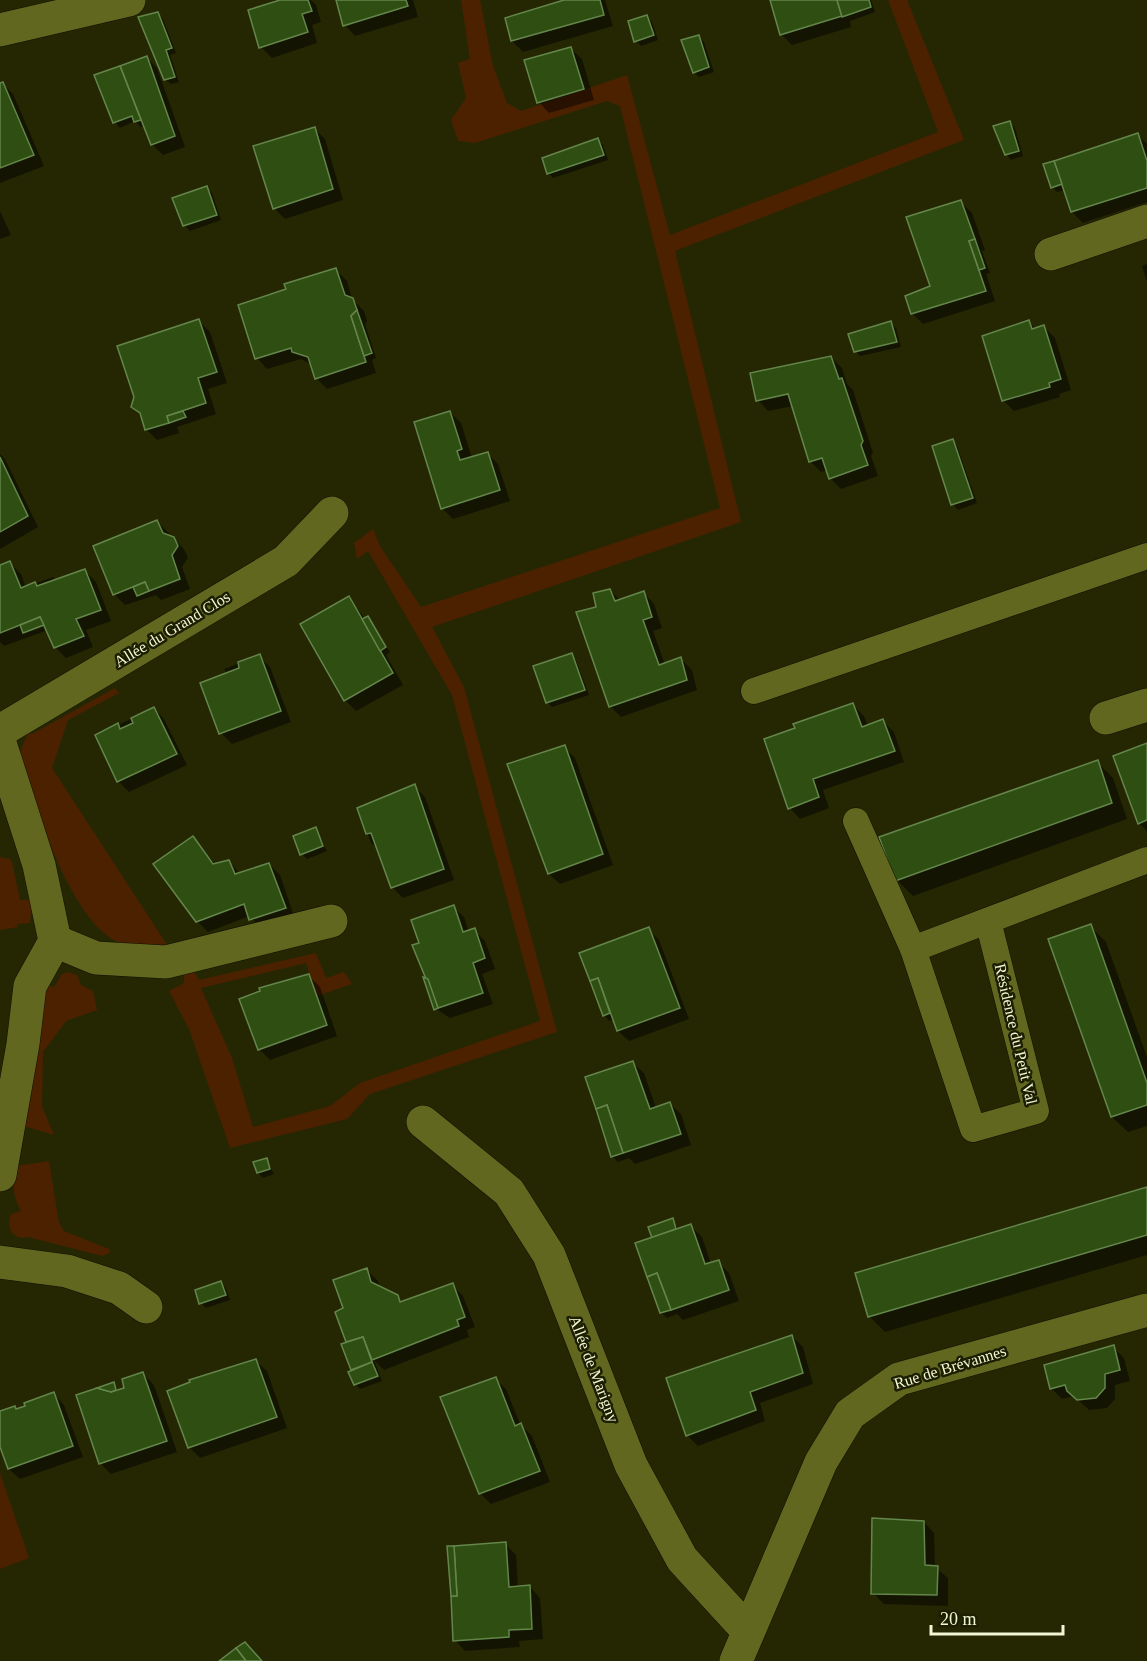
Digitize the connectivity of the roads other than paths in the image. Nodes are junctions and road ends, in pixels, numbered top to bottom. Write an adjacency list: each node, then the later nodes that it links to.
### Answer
1 (129, 0): 2 (street)
2 (0, 30)
3 (1147, 221): 4 (street)
4 (1051, 254)
5 (332, 513): 10 (street, Allée du Grand Clos)
6 (1147, 556): 7 (lane)
7 (754, 691)
8 (1147, 705): 9 (street)
9 (1106, 718)
10 (0, 731)
11 (0, 743): 16 (street)
12 (856, 821): 17 (lane, Résidence du Petit Val)
13 (1147, 860): 15 (lane)
14 (331, 921): 16 (street)
15 (988, 921): 17 (lane); 17 (lane, Résidence du Petit Val)
16 (55, 941): 19 (street)
17 (913, 949)
18 (423, 1122): 23 (street, Allée de Marigny)
19 (0, 1175)
20 (0, 1262): 21 (street)
21 (146, 1307)
22 (1147, 1310): 23 (street, Rue de Brévannes)
23 (742, 1646)

